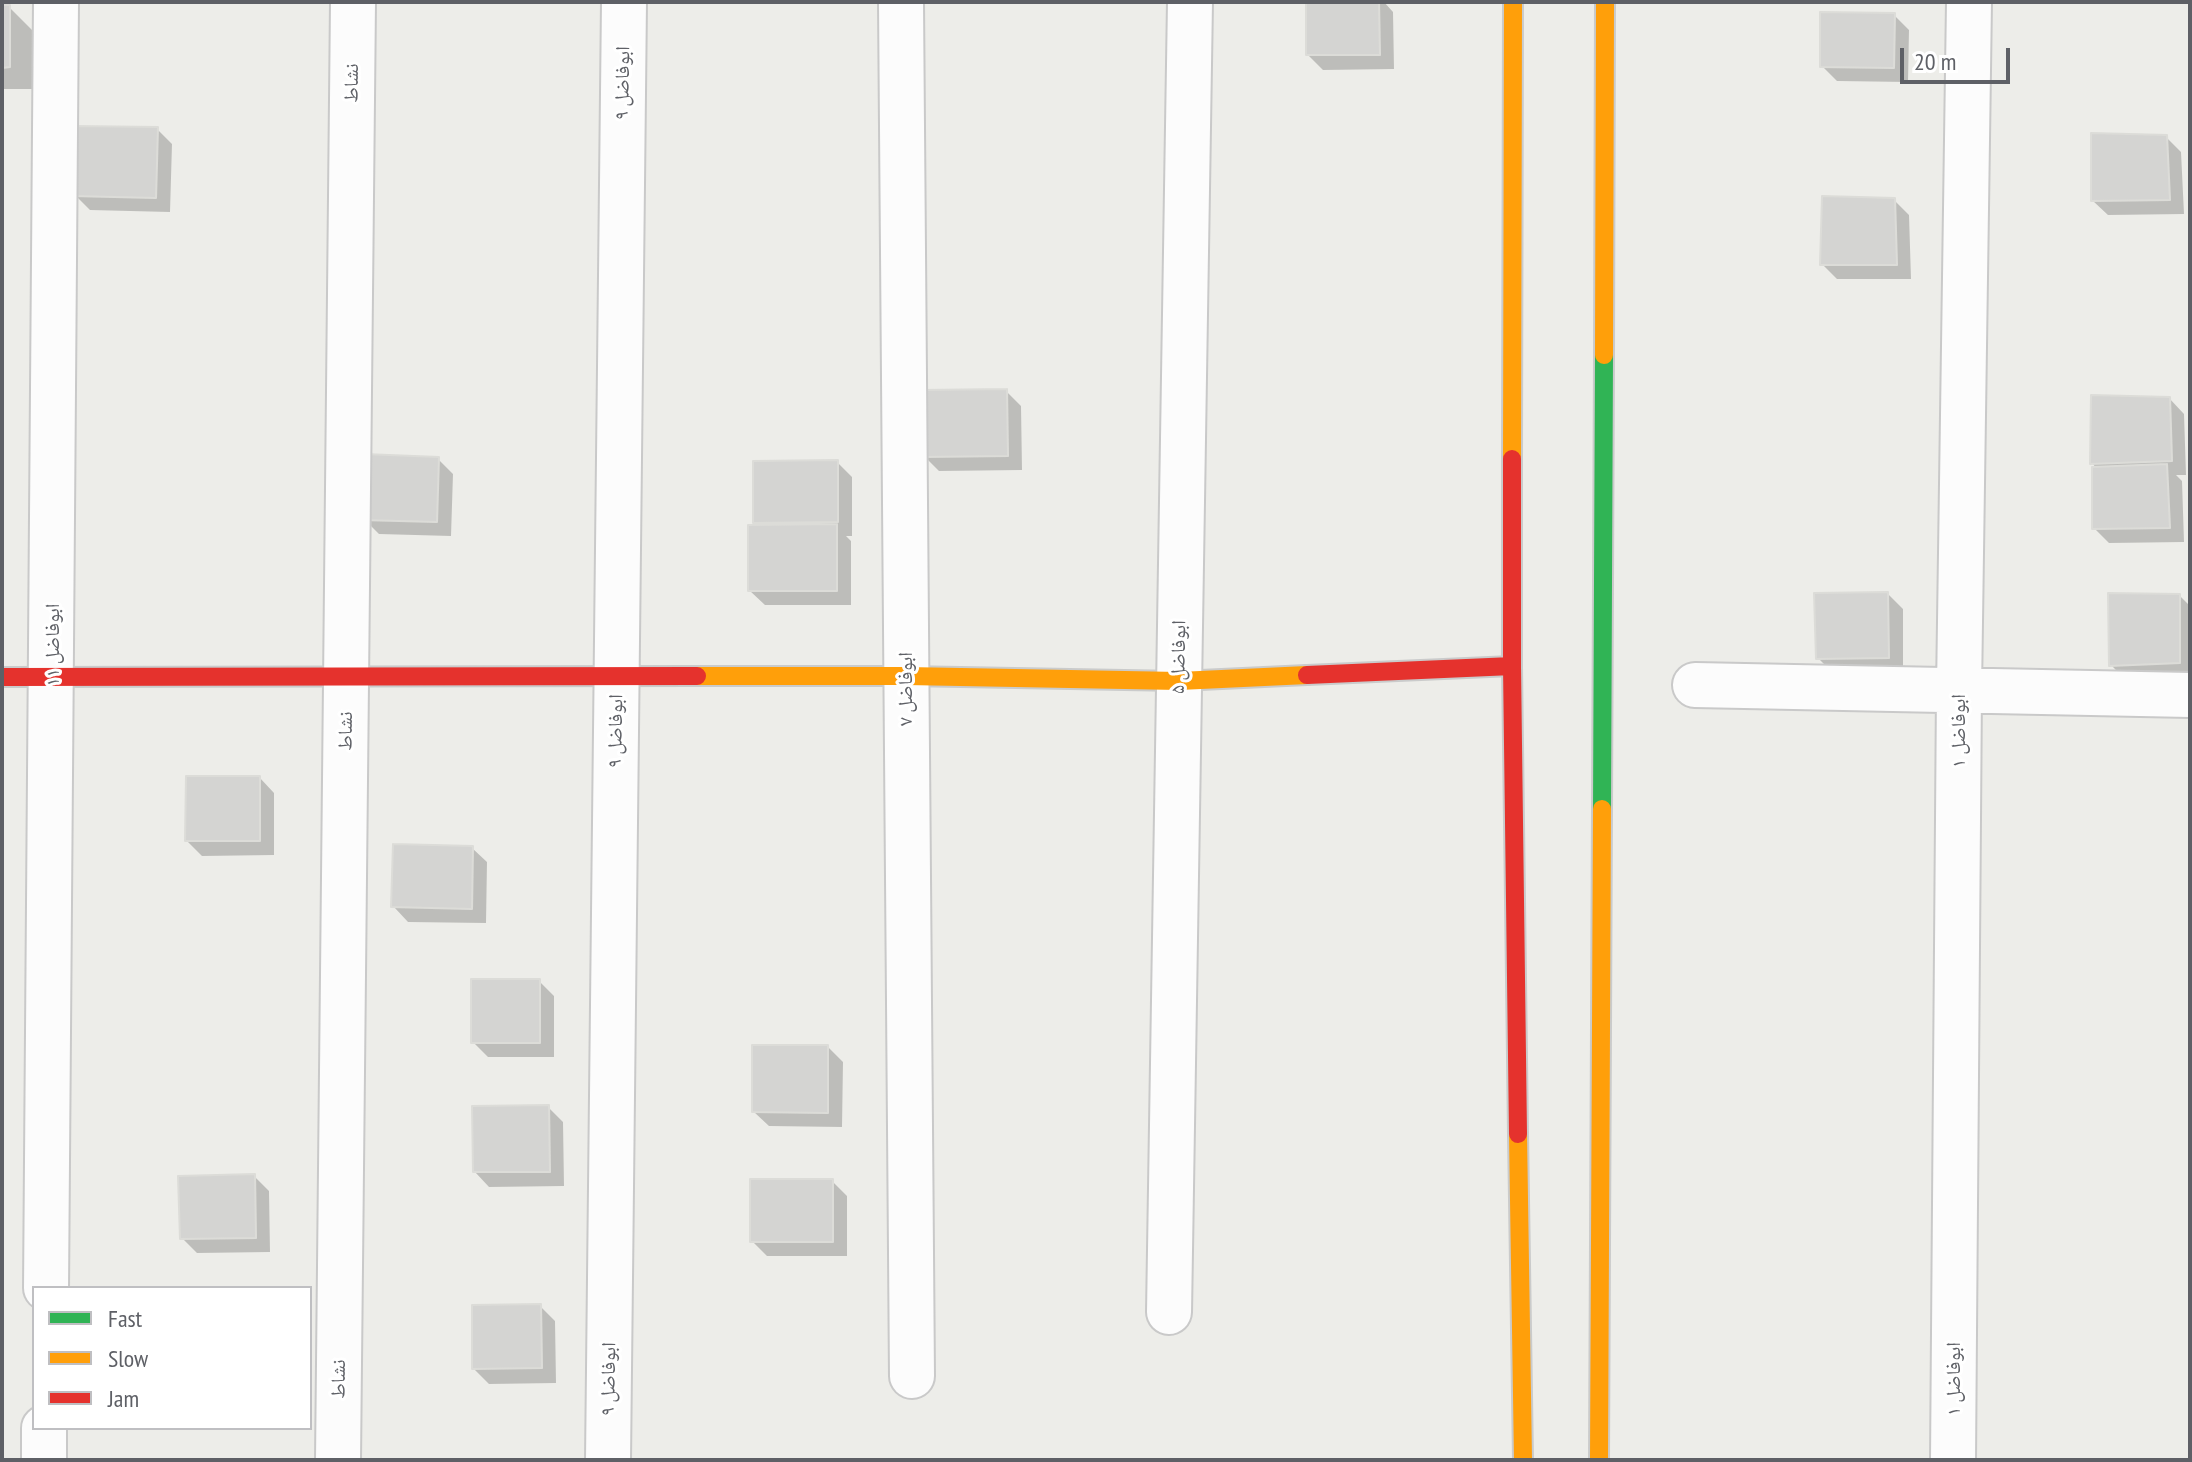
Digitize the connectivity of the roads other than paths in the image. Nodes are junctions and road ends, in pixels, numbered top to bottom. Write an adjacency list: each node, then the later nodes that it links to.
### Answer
1 (56, 2): 14 (street, ابوفاضل ۱۱)
2 (353, 2): 10 (street, نشاط)
3 (624, 2): 11 (street, ابوفاضل ۹)
4 (901, 2): 12 (street, ابوفاضل ۷)
5 (1190, 2): 15 (street, ابوفاضل ۵)
6 (1513, 2): 9 (main road)
7 (1605, 2): 27 (main road)
8 (1969, 2): 17 (street, ابوفاضل ۱)
9 (1512, 666): 15 (main road); 26 (main road)
10 (346, 676): 11 (main road); 14 (main road); 24 (street, نشاط)
11 (616, 676): 12 (main road); 25 (street, ابوفاضل ۹)
12 (906, 676): 15 (main road); 21 (street, ابوفاضل ۷)
13 (2, 677): 14 (main road)
14 (53, 677): 19 (street, ابوفاضل ۱۱)
15 (1179, 681): 20 (street, ابوفاضل ۵)
16 (1695, 685): 17 (street)
17 (1959, 690): 18 (street); 28 (street, ابوفاضل ۱)
18 (2190, 695)
19 (46, 1286)
20 (1169, 1312)
21 (912, 1376)
22 (44, 1430): 23 (street)
23 (44, 1460)
24 (338, 1460)
25 (608, 1460)
26 (1523, 1460)
27 (1599, 1460)
28 (1953, 1460)

